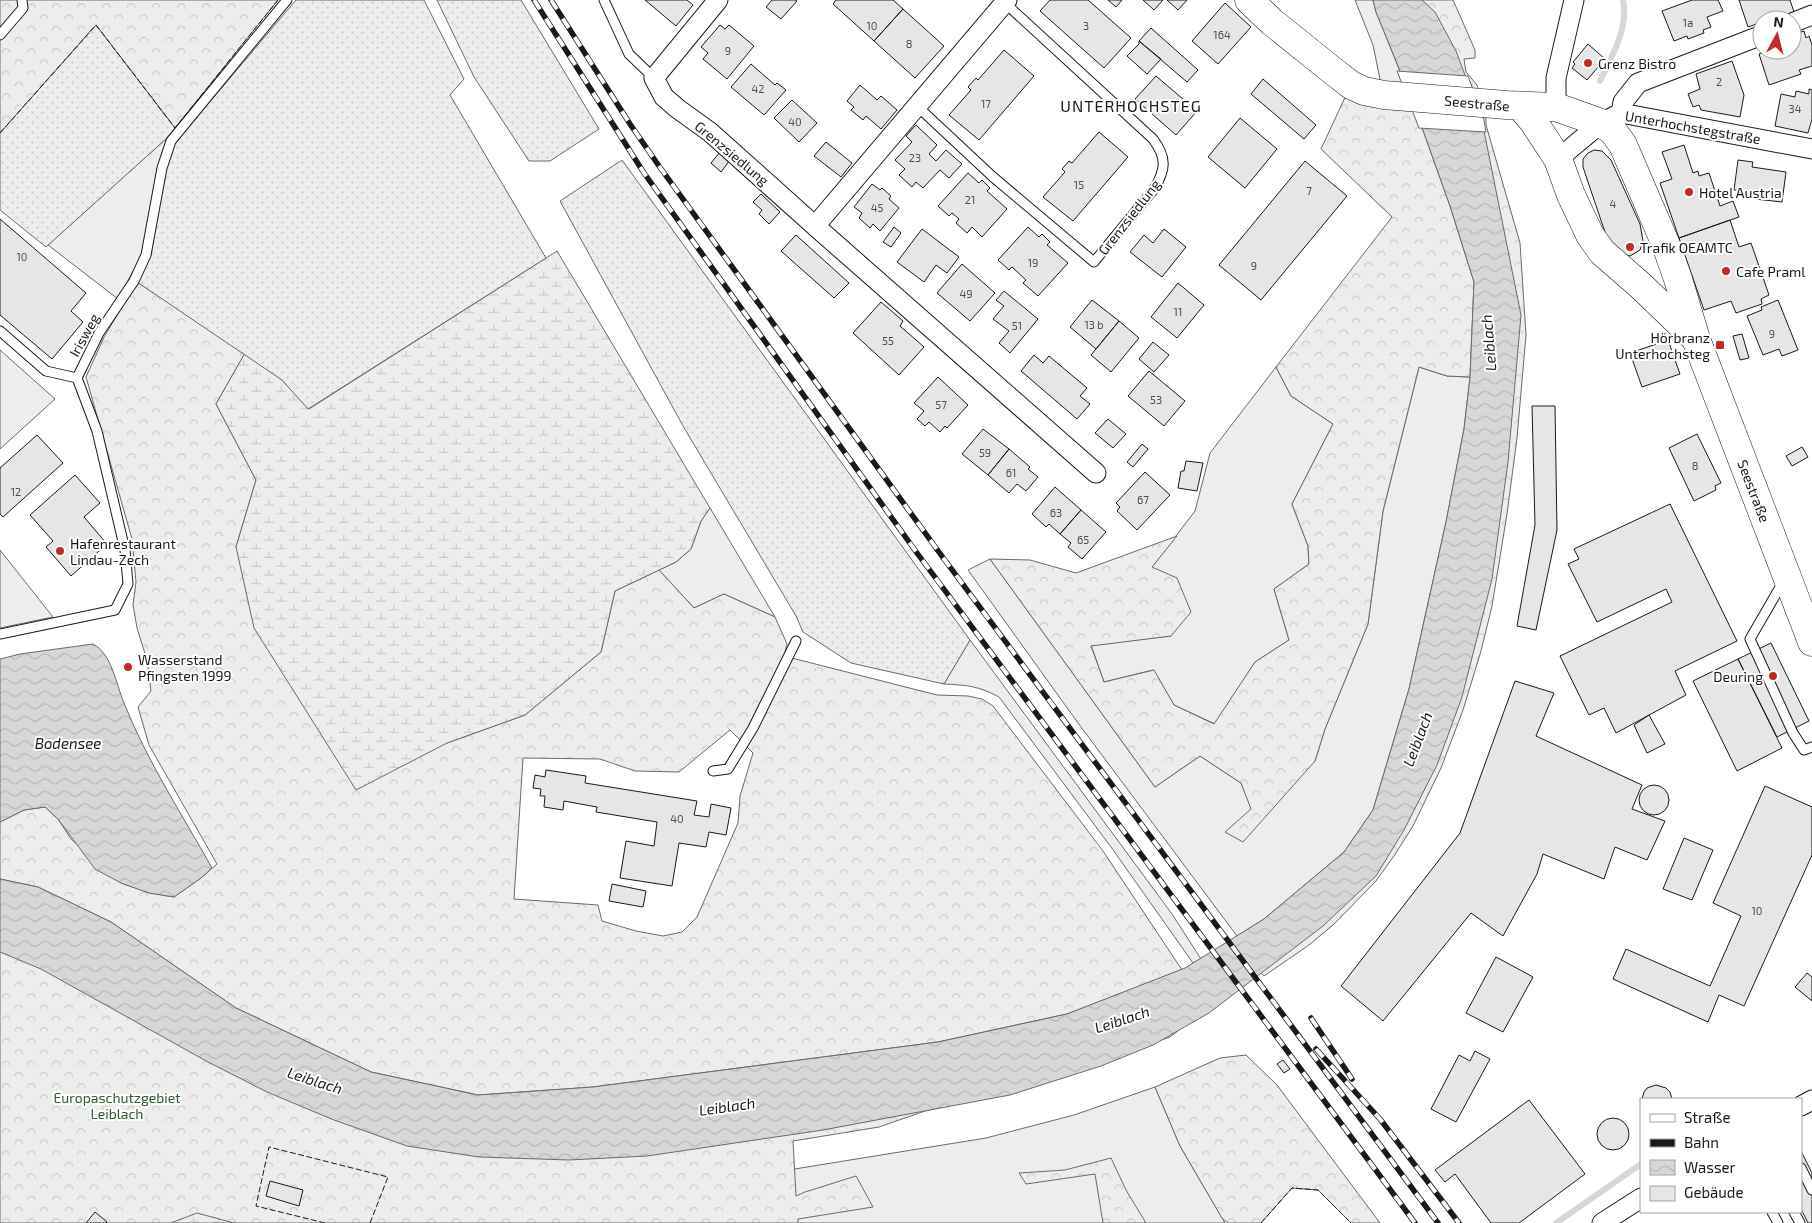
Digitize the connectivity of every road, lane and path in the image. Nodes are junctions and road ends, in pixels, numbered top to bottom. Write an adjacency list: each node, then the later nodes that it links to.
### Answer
1 (22, 0): 8 (lane)
2 (287, 0): 20 (lane, Irisweg)
3 (604, 0): 10 (lane)
4 (718, 0): 10 (street)
5 (1249, 0): 11 (main road, Seestraße)
6 (1574, 0): 13 (street)
7 (1006, 1): 12 (street, Grenzsiedlung); 12 (lane, Grenzsiedlung)
8 (0, 35)
9 (1752, 38): 14 (street)
10 (654, 78): 17 (street, Grenzsiedlung)
11 (1509, 105): 13 (main road, Seestraße); 16 (main road, Seestraße)
12 (917, 106): 17 (street, Grenzsiedlung)
13 (1556, 107): 14 (main road, Seestraße)
14 (1611, 118): 15 (street, Unterhochstegstraße); 16 (street); 19 (main road, Seestraße)
15 (1812, 149)
16 (1558, 159): 19 (main road, Seestraße)
17 (815, 226): 21 (street, Grenzsiedlung)
18 (0, 331): 20 (lane)
19 (1696, 339): 22 (main road, Seestraße)
20 (77, 378): 24 (lane, Irisweg)
21 (1096, 473)
22 (1786, 576): 23 (main road, Seestraße); 27 (lane)
23 (1806, 609): 26 (main road, Seestraße)
24 (0, 634)
25 (796, 641): 28 (lane)
26 (1812, 642)
27 (1812, 748)
28 (713, 771)
29 (1802, 1170): 30 (lane)
30 (1812, 1190)
31 (1640, 1199): 32 (street)
32 (1602, 1223)

